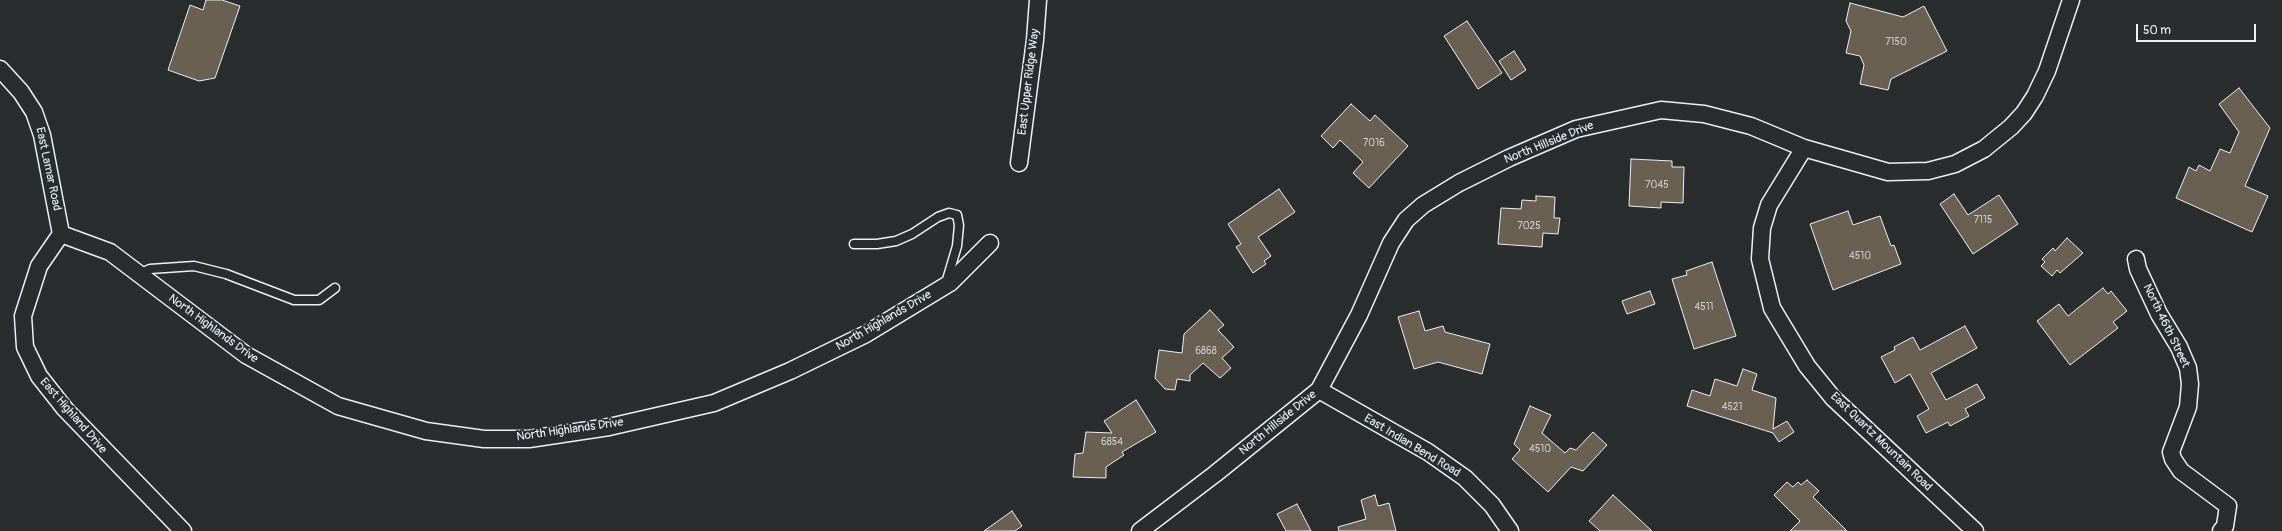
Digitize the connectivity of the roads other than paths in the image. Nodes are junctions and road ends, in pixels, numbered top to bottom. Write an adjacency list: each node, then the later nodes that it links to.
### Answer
1 (1038, 0): 5 (street, East Upper Ridge Way)
2 (2071, 0): 4 (street, North Hillside Drive)
3 (0, 68): 6 (street, East Lamar Road)
4 (1804, 148): 13 (street, North Hillside Drive); 17 (street, East Quartz Mountain Road)
5 (1019, 163)
6 (61, 234): 10 (street, North Highlands Drive); 14 (street, East Highland Drive)
7 (990, 243): 11 (street, North Highlands Drive)
8 (854, 244): 11 (lane)
9 (2136, 259): 18 (street, North 46th Street)
10 (139, 274): 11 (street, North Highlands Drive); 12 (lane)
11 (945, 286)
12 (335, 288)
13 (1319, 390): 15 (street, North Hillside Drive); 16 (street, East Indian Bend Road)
14 (183, 531)
15 (1140, 531)
16 (1510, 531)
17 (1975, 531)
18 (2221, 531)

